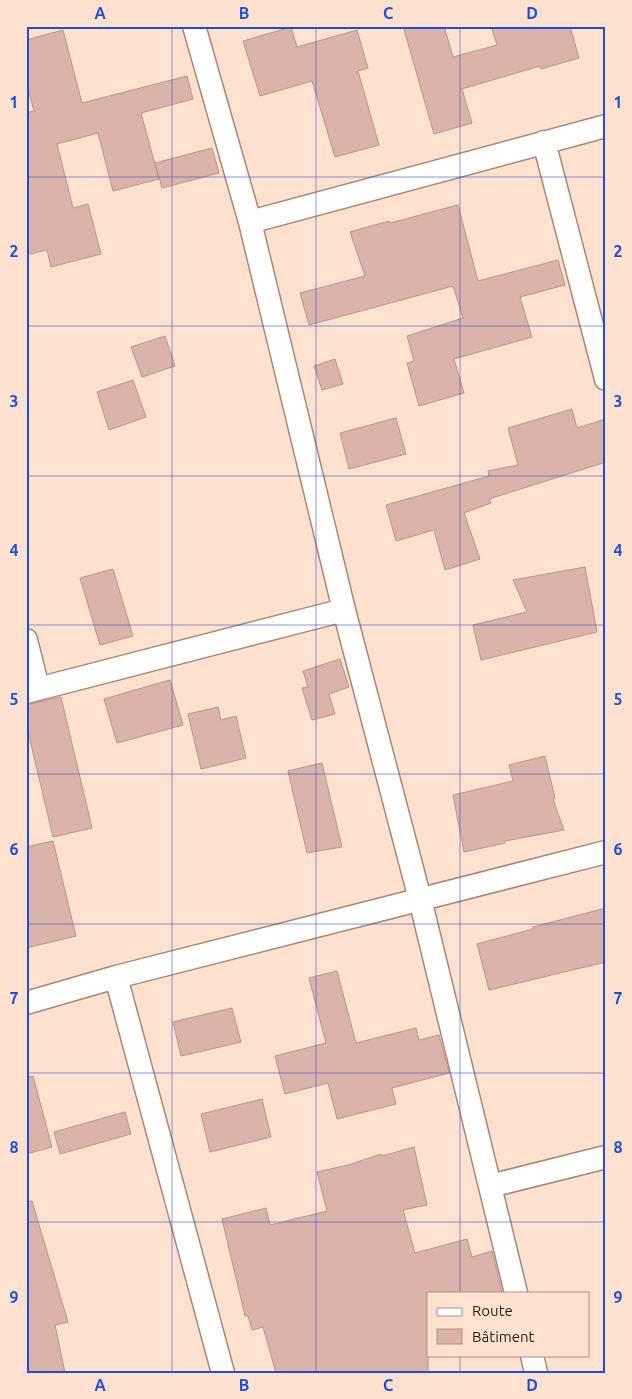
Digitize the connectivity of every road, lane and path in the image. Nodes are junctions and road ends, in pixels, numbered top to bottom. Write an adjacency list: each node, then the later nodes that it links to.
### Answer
1 (194, 26): 4 (street)
2 (606, 126): 3 (street)
3 (544, 142): 4 (street); 5 (street)
4 (250, 222): 6 (street)
5 (606, 379)
6 (344, 610): 8 (street); 10 (street)
7 (26, 640): 8 (street)
8 (32, 690)
9 (606, 852): 10 (street)
10 (420, 899): 11 (street); 14 (street)
11 (116, 977): 12 (street); 17 (street)
12 (26, 1003)
13 (606, 1157): 14 (street)
14 (490, 1186): 15 (street)
15 (516, 1292)
16 (532, 1356): 18 (street)
17 (223, 1373)
18 (536, 1373)

